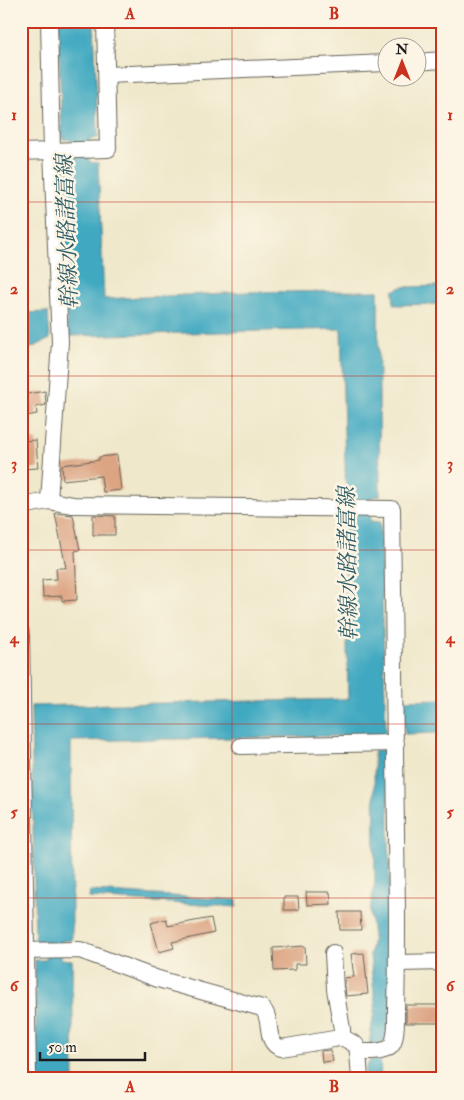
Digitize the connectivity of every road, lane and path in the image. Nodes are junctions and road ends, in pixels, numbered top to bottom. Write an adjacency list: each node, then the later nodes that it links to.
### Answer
1 (49, 21): 7 (street)
2 (105, 21): 6 (street)
3 (443, 60): 4 (street)
4 (426, 61)
5 (376, 63): 6 (street)
6 (107, 75): 7 (street)
7 (52, 151): 8 (street); 9 (street)
8 (21, 152)
9 (49, 501): 10 (street); 13 (street)
10 (21, 506)
11 (21, 632): 12 (street)
12 (22, 695): 15 (street)
13 (396, 743): 14 (street); 17 (street)
14 (241, 746)
15 (23, 951): 19 (street); 21 (street)
16 (333, 953): 19 (street)
17 (398, 962): 18 (street); 20 (street)
18 (443, 962)
19 (342, 1037): 20 (street)
20 (368, 1052): 22 (street)
21 (28, 1079)
22 (360, 1079)

